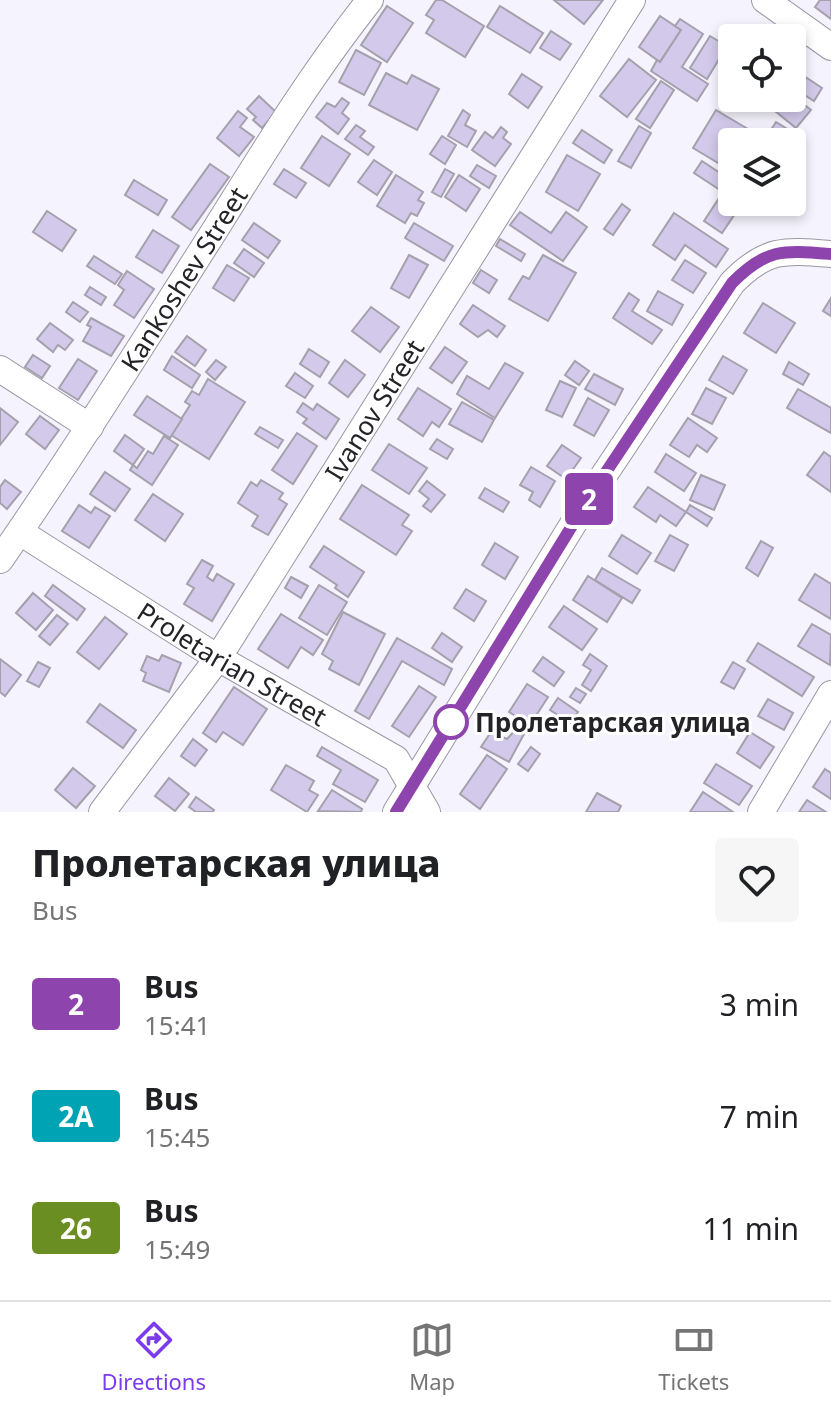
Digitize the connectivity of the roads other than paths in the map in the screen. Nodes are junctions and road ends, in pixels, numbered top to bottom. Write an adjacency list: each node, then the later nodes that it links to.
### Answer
1 (370, 0): 7 (street, Kankoshev Street)
2 (632, 0): 10 (street, Ivanov Street)
3 (765, 0): 4 (street)
4 (831, 47)
5 (831, 254): 12 (street)
6 (0, 369): 7 (street)
7 (90, 427): 8 (street, Kankoshev Street)
8 (20, 532): 9 (street, Kankoshev Street); 10 (street, Proletarian Street)
9 (0, 560)
10 (218, 658): 12 (street, Proletarian Street); 13 (street, Ivanov Street)
11 (831, 694): 16 (street)
12 (412, 786): 14 (street); 15 (street, Proletarian Street)
13 (102, 812)
14 (396, 812)
15 (427, 812)
16 (761, 812)

